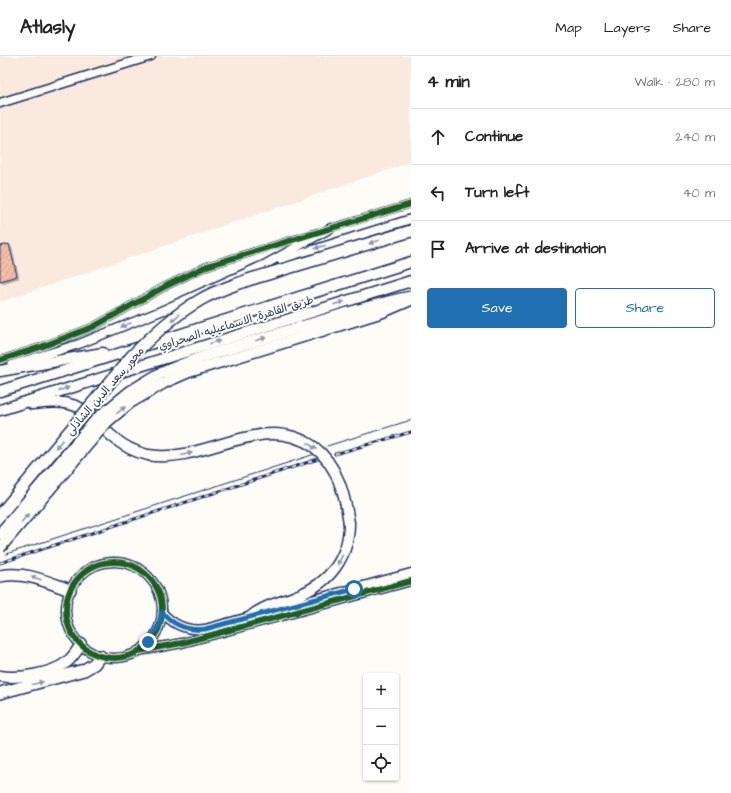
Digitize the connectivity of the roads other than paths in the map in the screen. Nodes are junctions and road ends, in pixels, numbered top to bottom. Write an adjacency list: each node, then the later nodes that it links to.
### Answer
1 (151, 56): 2 (street)
2 (0, 102)
3 (411, 204): 5 (street)
4 (411, 219): 8 (street, one-way to 8)
5 (331, 228): 8 (street); 13 (street)
6 (411, 231): 19 (highway, محور سعد الدين الشاذلى, one-way to 19, bridge)
7 (411, 262): 12 (highway, طريق القاهرة, الاسماعيليه الصحراوي)
8 (264, 265): 14 (street, one-way to 14)
9 (411, 281): 17 (highway, طريق القاهرة, الاسماعيليه الصحراوي, one-way to 9)
10 (411, 297): 15 (highway, محور سعد الدين الشاذلى, one-way to 10)
11 (411, 300): 15 (highway)
12 (133, 349): 14 (highway); 16 (highway, طريق القاهرة, الاسماعيليه الصحراوي)
13 (0, 360)
14 (0, 370)
15 (162, 378): 20 (highway, محور سعد الدين الشاذلى, bridge); 21 (highway, one-way to 15, bridge)
16 (0, 391)
17 (14, 405): 18 (highway, طريق القاهرة, الاسماعيليه الصحراوي); 28 (highway, one-way to 28, bridge)
18 (0, 410)
19 (0, 515)
20 (0, 534)
21 (0, 548)
22 (411, 573): 25 (street)
23 (0, 576): 26 (highway, one-way to 23)
24 (411, 581): 25 (street)
25 (390, 583): 28 (street)
26 (70, 590): 27 (street); 29 (street)
27 (162, 612): 28 (street); 30 (street)
28 (250, 621): 30 (street)
29 (81, 644): 31 (street); 32 (highway)
30 (138, 651): 31 (street)
31 (100, 656): 33 (highway, one-way to 31)
32 (0, 676)
33 (0, 693)

